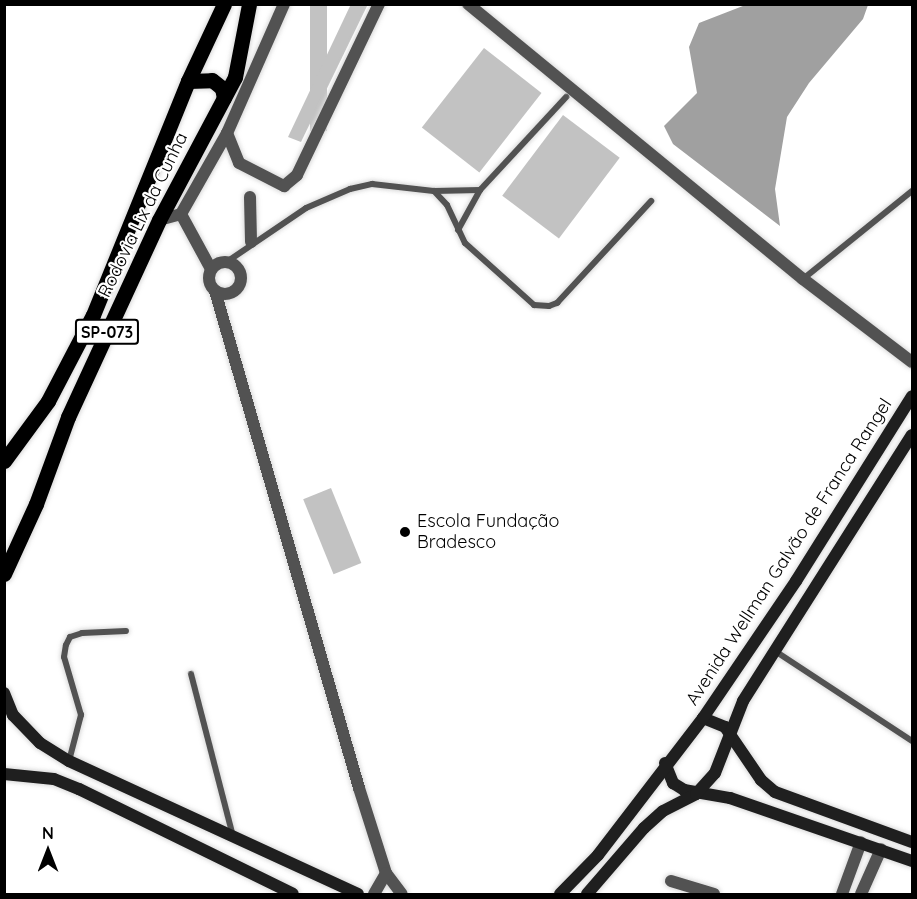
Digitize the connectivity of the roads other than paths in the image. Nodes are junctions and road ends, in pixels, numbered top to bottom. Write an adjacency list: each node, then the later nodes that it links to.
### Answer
1 (225, 4): 6 (main road, Rodovia Lix da Cunha / SP-073)
2 (249, 4): 8 (main road, Rodovia Lix da Cunha / SP-073)
3 (284, 4): 9 (street)
4 (379, 4): 9 (street)
5 (468, 4): 23 (street)
6 (188, 81): 8 (main road); 28 (main road, Rodovia Lix da Cunha / SP-073)
7 (566, 97): 12 (lane)
8 (224, 98): 10 (main road, Rodovia Lix da Cunha / SP-073)
9 (227, 134): 11 (street)
10 (189, 163): 11 (street); 18 (main road, Rodovia Lix da Cunha / SP-073)
11 (196, 187): 17 (street)
12 (480, 190): 14 (lane); 19 (lane)
13 (912, 190): 23 (lane)
14 (434, 191): 19 (lane); 20 (lane)
15 (250, 197): 20 (street)
16 (651, 201): 19 (lane)
17 (181, 214): 18 (street); 22 (street)
18 (159, 220): 30 (main road, Rodovia Lix da Cunha / SP-073)
19 (458, 230)
20 (251, 242): 21 (lane)
21 (228, 261): 22 (street); 24 (street)
22 (211, 269): 24 (street)
23 (803, 279): 25 (street)
24 (215, 291): 48 (street)
25 (912, 362)
26 (912, 396): 36 (main road, Avenida Wellman Galvão de Franca Rangel)
27 (912, 435): 32 (main road)
28 (4, 461)
29 (4, 543): 30 (main road)
30 (5, 573)
31 (126, 631): 39 (lane)
32 (775, 651): 37 (main road); 38 (lane)
33 (191, 674): 43 (lane)
34 (4, 693): 35 (main road)
35 (9, 715): 39 (main road)
36 (703, 718): 37 (main road); 40 (main road, Avenida Wellman Galvão de Franca Rangel)
37 (731, 734): 42 (main road); 45 (main road)
38 (912, 741)
39 (69, 761): 43 (main road)
40 (665, 763): 42 (main road); 54 (main road, Avenida Wellman Galvão de Franca Rangel)
41 (4, 774): 50 (main road)
42 (696, 794): 44 (main road); 55 (main road)
43 (233, 837): 51 (main road)
44 (861, 842): 46 (main road); 57 (street)
45 (912, 842)
46 (881, 849): 47 (main road); 58 (street)
47 (912, 861)
48 (386, 873): 52 (street); 53 (street)
49 (671, 881): 56 (street)
50 (293, 894)
51 (358, 894)
52 (374, 894)
53 (402, 894)
54 (560, 894)
55 (587, 894)
56 (714, 894)
57 (842, 894)
58 (861, 894)

